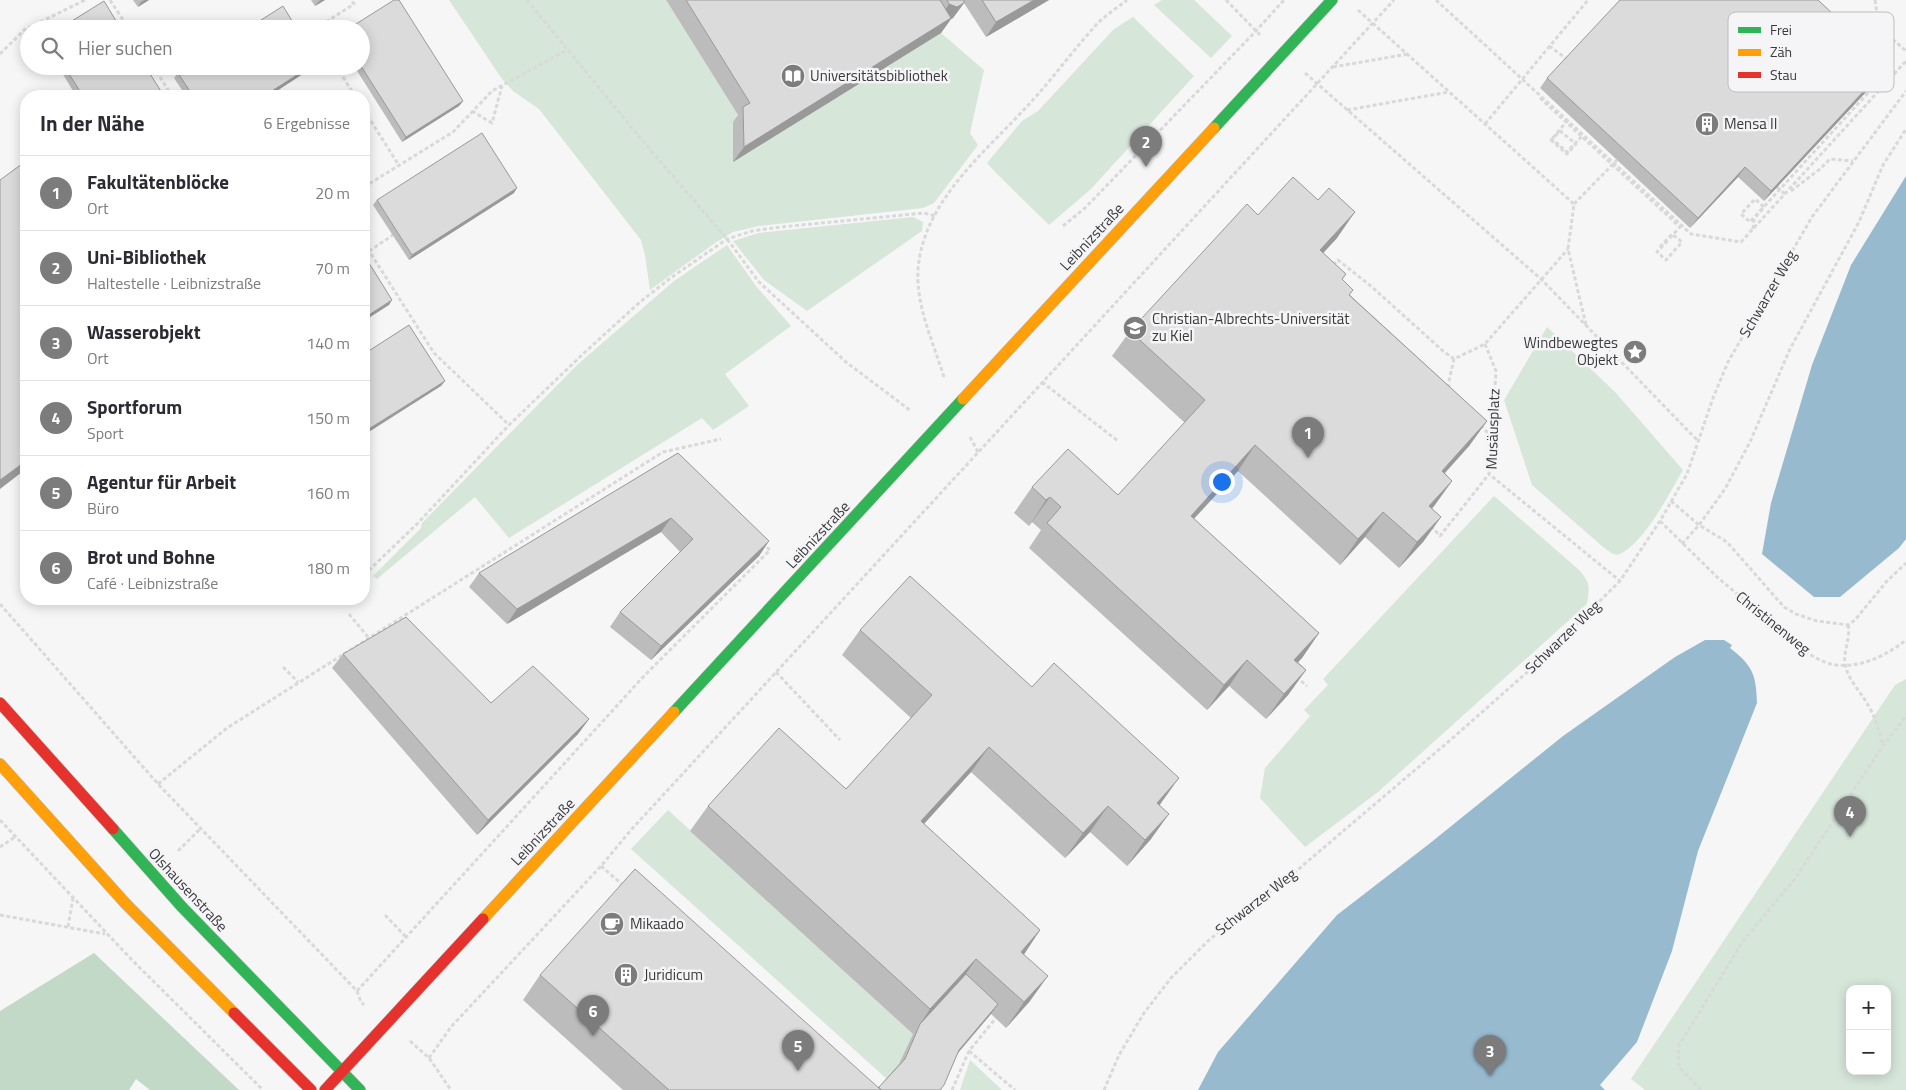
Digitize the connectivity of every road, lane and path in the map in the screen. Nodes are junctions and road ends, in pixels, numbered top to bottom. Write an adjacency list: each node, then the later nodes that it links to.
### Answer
1 (84, 0): 13 (path)
2 (110, 0): 14 (path)
3 (351, 0): 15 (path)
4 (527, 0): 21 (path)
5 (1127, 0): 58 (path)
6 (1226, 0): 17 (path)
7 (1284, 0): 17 (path)
8 (1332, 0): 24 (street, Leibnizstraße)
9 (1394, 0): 16 (path)
10 (1436, 0): 32 (path)
11 (1588, 0): 20 (path)
12 (1355, 6): 16 (path)
13 (44, 20)
14 (123, 20)
15 (329, 20)
16 (1373, 23): 25 (path); 28 (path)
17 (1256, 31): 24 (path); 59 (path)
18 (20, 34): 23 (path)
19 (1894, 41): 22 (path)
20 (1549, 46): 26 (path); 32 (path)
21 (567, 50): 34 (path); 63 (path)
22 (1906, 52)
23 (0, 54)
24 (1283, 54): 33 (path); 76 (street, Leibnizstraße)
25 (1408, 54): 28 (path); 38 (path)
26 (1567, 59)
27 (1906, 61): 29 (path)
28 (1332, 67): 33 (path)
29 (1894, 74)
30 (159, 75): 35 (path)
31 (342, 75): 36 (path)
32 (1522, 78): 45 (path); 46 (path)
33 (1316, 83): 42 (path); 74 (path)
34 (502, 85): 43 (path); 43 (path)
35 (168, 90)
36 (351, 90)
37 (1906, 91): 50 (path, Schwarzer Weg)
38 (1450, 92): 42 (path); 46 (path)
39 (1869, 92): 57 (path, bridge)
40 (1878, 92): 55 (path)
41 (1540, 98): 48 (path, bridge)
42 (1347, 110): 68 (path)
43 (472, 111): 52 (path)
44 (370, 120): 52 (path)
45 (1568, 120): 49 (path); 51 (path)
46 (1485, 124): 56 (path)
47 (1906, 129): 91 (path)
48 (1582, 136): 49 (path); 62 (path, bridge)
49 (1563, 150): 49 (path)
50 (1853, 161): 55 (path); 83 (path, Schwarzer Weg)
51 (1616, 162): 56 (path); 60 (path)
52 (398, 164): 53 (path)
53 (370, 183)
54 (1777, 187): 55 (path)
55 (1785, 194): 60 (path)
56 (1574, 204): 64 (path)
57 (1760, 212): 57 (path); 60 (path)
58 (934, 216): 63 (path); 76 (path)
59 (1062, 226)
60 (1753, 229)
61 (393, 235): 65 (path)
62 (1669, 238): 62 (path)
63 (727, 239): 78 (path); 79 (path)
64 (1568, 249): 68 (path); 69 (path)
65 (370, 250)
66 (370, 253): 71 (path)
67 (1332, 266): 73 (path)
68 (1541, 278): 69 (path); 70 (path)
69 (1586, 326): 83 (path)
70 (1485, 344): 73 (path); 80 (path, Musäusplatz)
71 (434, 353): 72 (path); 78 (path)
72 (429, 356)
73 (1454, 359): 75 (path)
74 (1042, 382): 82 (path); 85 (path)
75 (1454, 393)
76 (954, 409): 79 (street, Leibnizstraße); 85 (path)
77 (1479, 423): 80 (path)
78 (509, 426): 95 (path)
79 (935, 430): 132 (street, Leibnizstraße)
80 (1492, 438): 87 (path, Musäusplatz)
81 (721, 439): 84 (path)
82 (1118, 440)
83 (1698, 441): 88 (path, Schwarzer Weg)
84 (675, 449): 86 (path); 100 (path)
85 (978, 452): 105 (path)
86 (681, 457)
87 (1489, 474): 90 (path); 96 (path, Musäusplatz)
88 (1671, 501): 89 (path, Schwarzer Weg); 91 (path)
89 (1660, 521): 93 (path, Christinenweg); 96 (path, Schwarzer Weg)
90 (1429, 524)
91 (1699, 525): 93 (path); 99 (path)
92 (762, 543): 126 (path)
93 (1682, 544): 102 (path, Christinenweg)
94 (1906, 563): 99 (path)
95 (370, 569)
96 (1620, 581): 139 (path, Schwarzer Weg)
97 (0, 604): 113 (path)
98 (349, 614): 100 (path)
99 (1848, 625): 102 (path)
100 (368, 637): 106 (path)
101 (1906, 640): 102 (path, Christinenweg)
102 (1845, 665): 111 (path)
103 (283, 667): 106 (path)
104 (1290, 671): 107 (path)
105 (776, 672): 110 (path); 119 (path)
106 (298, 682): 113 (path)
107 (1307, 686)
108 (0, 704): 132 (street, Olshausenstraße)
109 (1906, 716): 111 (path)
110 (840, 740)
111 (1883, 746): 140 (path)
112 (0, 764): 134 (street)
113 (158, 784): 115 (path)
114 (0, 820): 116 (path)
115 (201, 828): 118 (path); 127 (path)
116 (15, 837): 117 (path); 121 (path)
117 (0, 847)
118 (178, 851)
119 (601, 866): 120 (path); 131 (path)
120 (630, 891)
121 (73, 898): 124 (path); 125 (path)
122 (0, 915): 124 (path)
123 (386, 915): 126 (path)
124 (68, 927): 125 (path)
125 (106, 934): 133 (path)
126 (407, 938): 127 (path)
127 (357, 991): 128 (path)
128 (361, 1002)
129 (996, 1018): 130 (path)
130 (969, 1051): 137 (path); 138 (path)
131 (429, 1058)
132 (342, 1072): 135 (street, Leibnizstraße); 136 (street, Olshausenstraße)
133 (263, 1090)
134 (311, 1090)
135 (325, 1090)
136 (360, 1090)
137 (952, 1090)
138 (1015, 1090)
139 (1104, 1090)
140 (1701, 1090)

